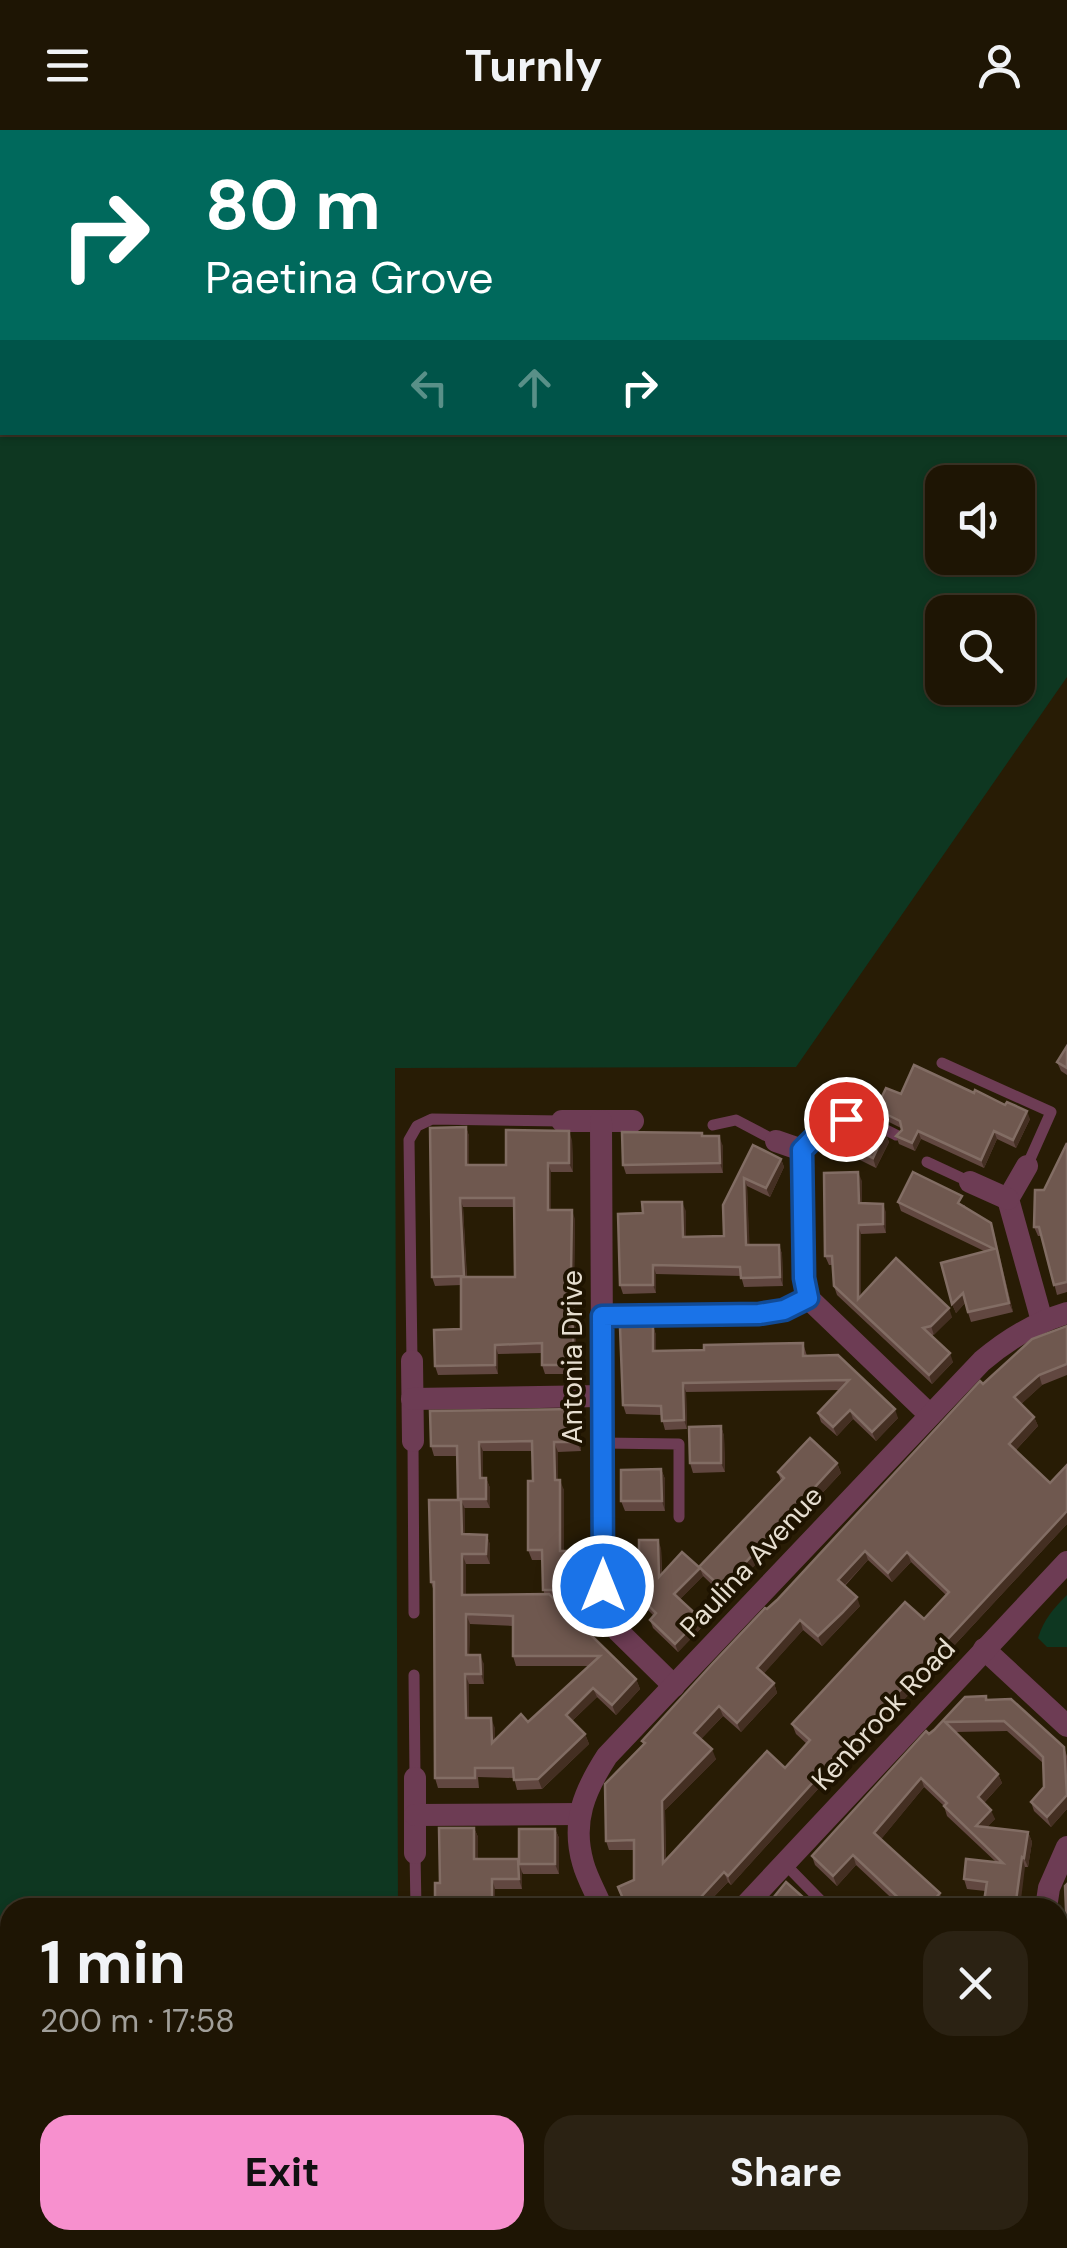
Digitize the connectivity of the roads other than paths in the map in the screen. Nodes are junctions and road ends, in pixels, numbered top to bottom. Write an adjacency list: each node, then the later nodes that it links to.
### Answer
1 (942, 1063): 11 (lane)
2 (632, 1120): 4 (street)
3 (562, 1121): 4 (street); 18 (lane)
4 (601, 1121): 16 (street, Antonia Drive)
5 (713, 1126): 8 (lane)
6 (826, 1126): 7 (lane); 9 (street)
7 (896, 1134)
8 (776, 1140): 9 (street)
9 (802, 1150): 14 (street)
10 (926, 1162): 12 (lane)
11 (1027, 1166): 13 (street)
12 (970, 1182): 13 (street)
13 (1008, 1199): 17 (street)
14 (808, 1298): 16 (street); 21 (street)
15 (1067, 1313): 17 (street, Paulina Avenue)
16 (602, 1316): 19 (street, Antonia Drive)
17 (1042, 1320): 21 (street, Paulina Avenue)
18 (412, 1361): 20 (street)
19 (602, 1396): 20 (street); 23 (street, Antonia Drive)
20 (412, 1399): 22 (street)
21 (930, 1415): 29 (street, Paulina Avenue)
22 (413, 1441): 26 (lane)
23 (602, 1443): 24 (lane); 29 (street, Antonia Drive)
24 (680, 1517)
25 (1067, 1562): 27 (street, Kenbrook Road)
26 (414, 1613)
27 (984, 1650): 30 (street); 36 (street, Kenbrook Road)
28 (414, 1675): 31 (lane)
29 (674, 1686): 32 (street, Paulina Avenue)
30 (1067, 1726)
31 (415, 1778): 33 (street)
32 (580, 1814): 33 (street); 38 (street, Paulina Avenue)
33 (415, 1815): 35 (street)
34 (1067, 1848): 41 (street)
35 (415, 1853): 37 (lane)
36 (784, 1863): 39 (street, Kenbrook Road); 40 (lane)
37 (416, 1898)
38 (598, 1898)
39 (753, 1898)
40 (818, 1898)
41 (1048, 1898)

